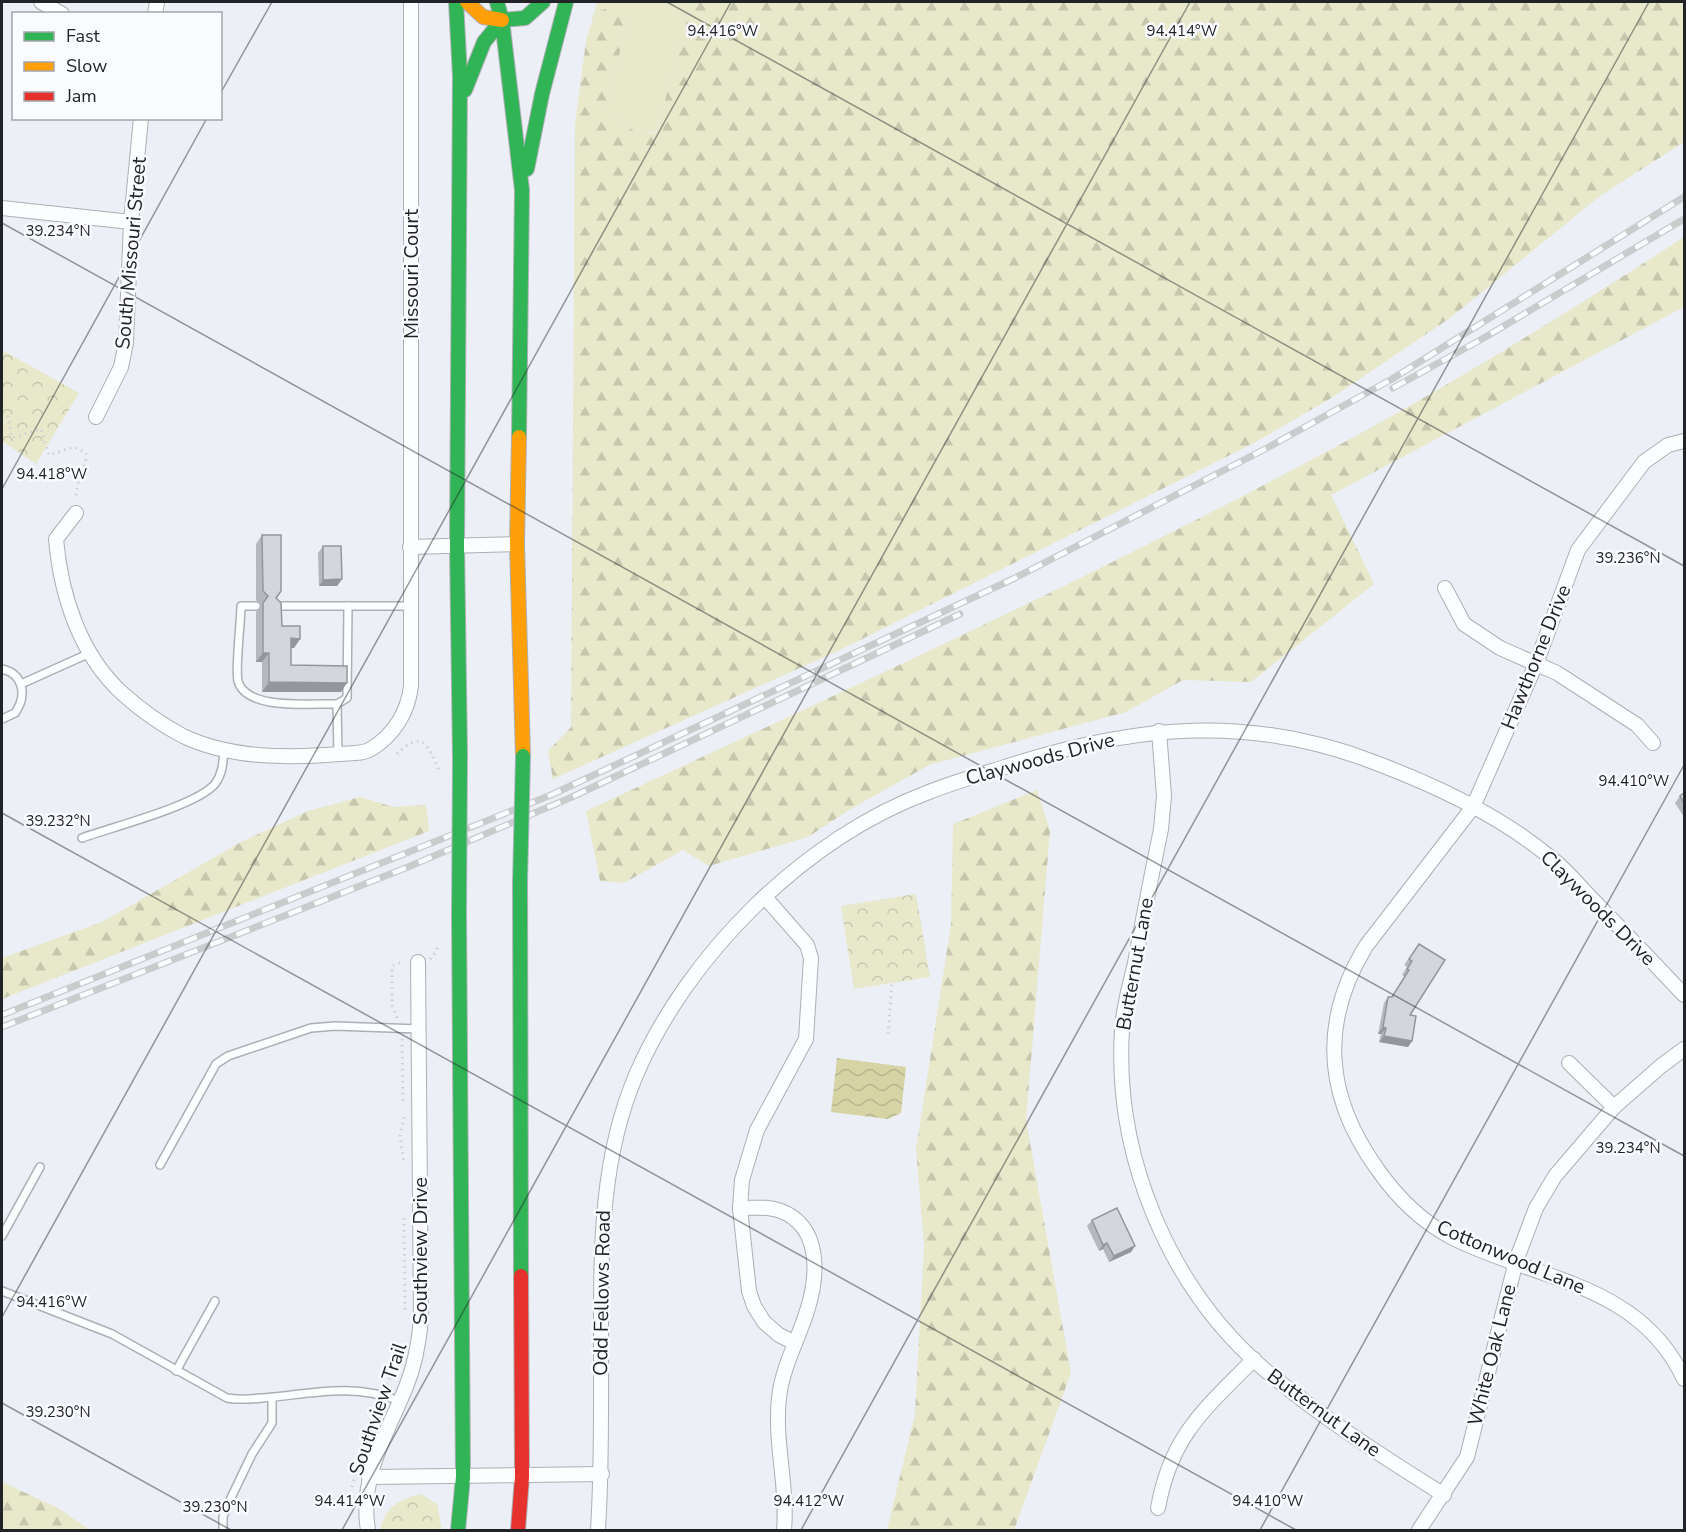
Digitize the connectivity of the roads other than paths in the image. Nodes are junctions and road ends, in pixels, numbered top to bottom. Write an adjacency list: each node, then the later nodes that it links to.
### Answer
1 (41, 2): 9 (street)
2 (411, 2): 21 (street, Missouri Court)
3 (456, 2): 11 (main road)
4 (468, 2): 10 (main road)
5 (497, 2): 10 (main road)
6 (543, 2): 10 (main road)
7 (566, 2): 13 (main road)
8 (513, 4): 10 (main road)
9 (58, 12)
10 (502, 20): 11 (main road); 13 (main road)
11 (459, 114): 20 (main road)
12 (141, 120): 15 (street, South Missouri Street)
13 (522, 190): 19 (main road)
14 (2, 208): 15 (street)
15 (131, 222): 16 (street, South Missouri Street)
16 (96, 417)
17 (1684, 441): 28 (street, Hawthorne Drive)
18 (76, 513): 27 (street, Missouri Court)
19 (517, 544): 20 (street); 64 (main road, bridge)
20 (457, 545): 21 (street); 63 (main road, bridge)
21 (410, 547): 26 (street, Missouri Court)
22 (1445, 588): 28 (street)
23 (256, 606): 31 (lane)
24 (275, 606): 25 (lane)
25 (348, 606): 26 (lane); 31 (lane)
26 (411, 606): 36 (street, Missouri Court)
27 (90, 653): 30 (lane); 35 (street, Missouri Court)
28 (1536, 664): 34 (street); 37 (street, Hawthorne Drive)
29 (2, 669): 30 (lane)
30 (21, 684): 32 (lane)
31 (337, 704): 36 (lane)
32 (2, 719)
33 (1159, 731): 37 (street, Claywoods Drive); 39 (street, Claywoods Drive); 56 (street, Butternut Lane)
34 (1653, 743)
35 (224, 749): 36 (street, Missouri Court); 38 (lane)
36 (338, 754)
37 (1473, 807): 41 (street, Claywoods Drive); 51 (street, Cottonwood Lane)
38 (82, 838)
39 (765, 897): 44 (street, Claywoods Drive); 49 (street)
40 (418, 962): 42 (street, Southview Drive)
41 (1684, 995)
42 (419, 1029): 47 (lane); 60 (street, Southview Drive)
43 (1684, 1049): 46 (street, White Oak Lane)
44 (643, 1062): 61 (street, Odd Fellows Road)
45 (1569, 1063): 46 (street)
46 (1614, 1107): 51 (street, White Oak Lane)
47 (160, 1165)
48 (40, 1167): 50 (lane)
49 (740, 1208): 54 (street); 54 (street)
50 (2, 1236)
51 (1515, 1261): 55 (street, Cottonwood Lane); 65 (street, White Oak Lane)
52 (2, 1291): 57 (lane)
53 (215, 1300): 57 (lane)
54 (795, 1343): 72 (street)
55 (1679, 1351): 58 (street, Cottonwood Lane)
56 (1254, 1359): 65 (street, Butternut Lane); 66 (street)
57 (176, 1371): 59 (lane)
58 (1684, 1378)
59 (272, 1397): 60 (lane); 67 (lane)
60 (399, 1401): 62 (street, Southview Drive)
61 (602, 1474): 64 (street); 71 (street, Odd Fellows Road)
62 (369, 1477): 63 (street); 68 (street, Southview Drive)
63 (463, 1477): 64 (street); 69 (main road)
64 (522, 1477): 70 (main road)
65 (1444, 1495): 73 (street, White Oak Lane)
66 (1158, 1508)
67 (223, 1530)
68 (368, 1530)
69 (458, 1530)
70 (518, 1530)
71 (598, 1530)
72 (784, 1530)
73 (1419, 1530)

